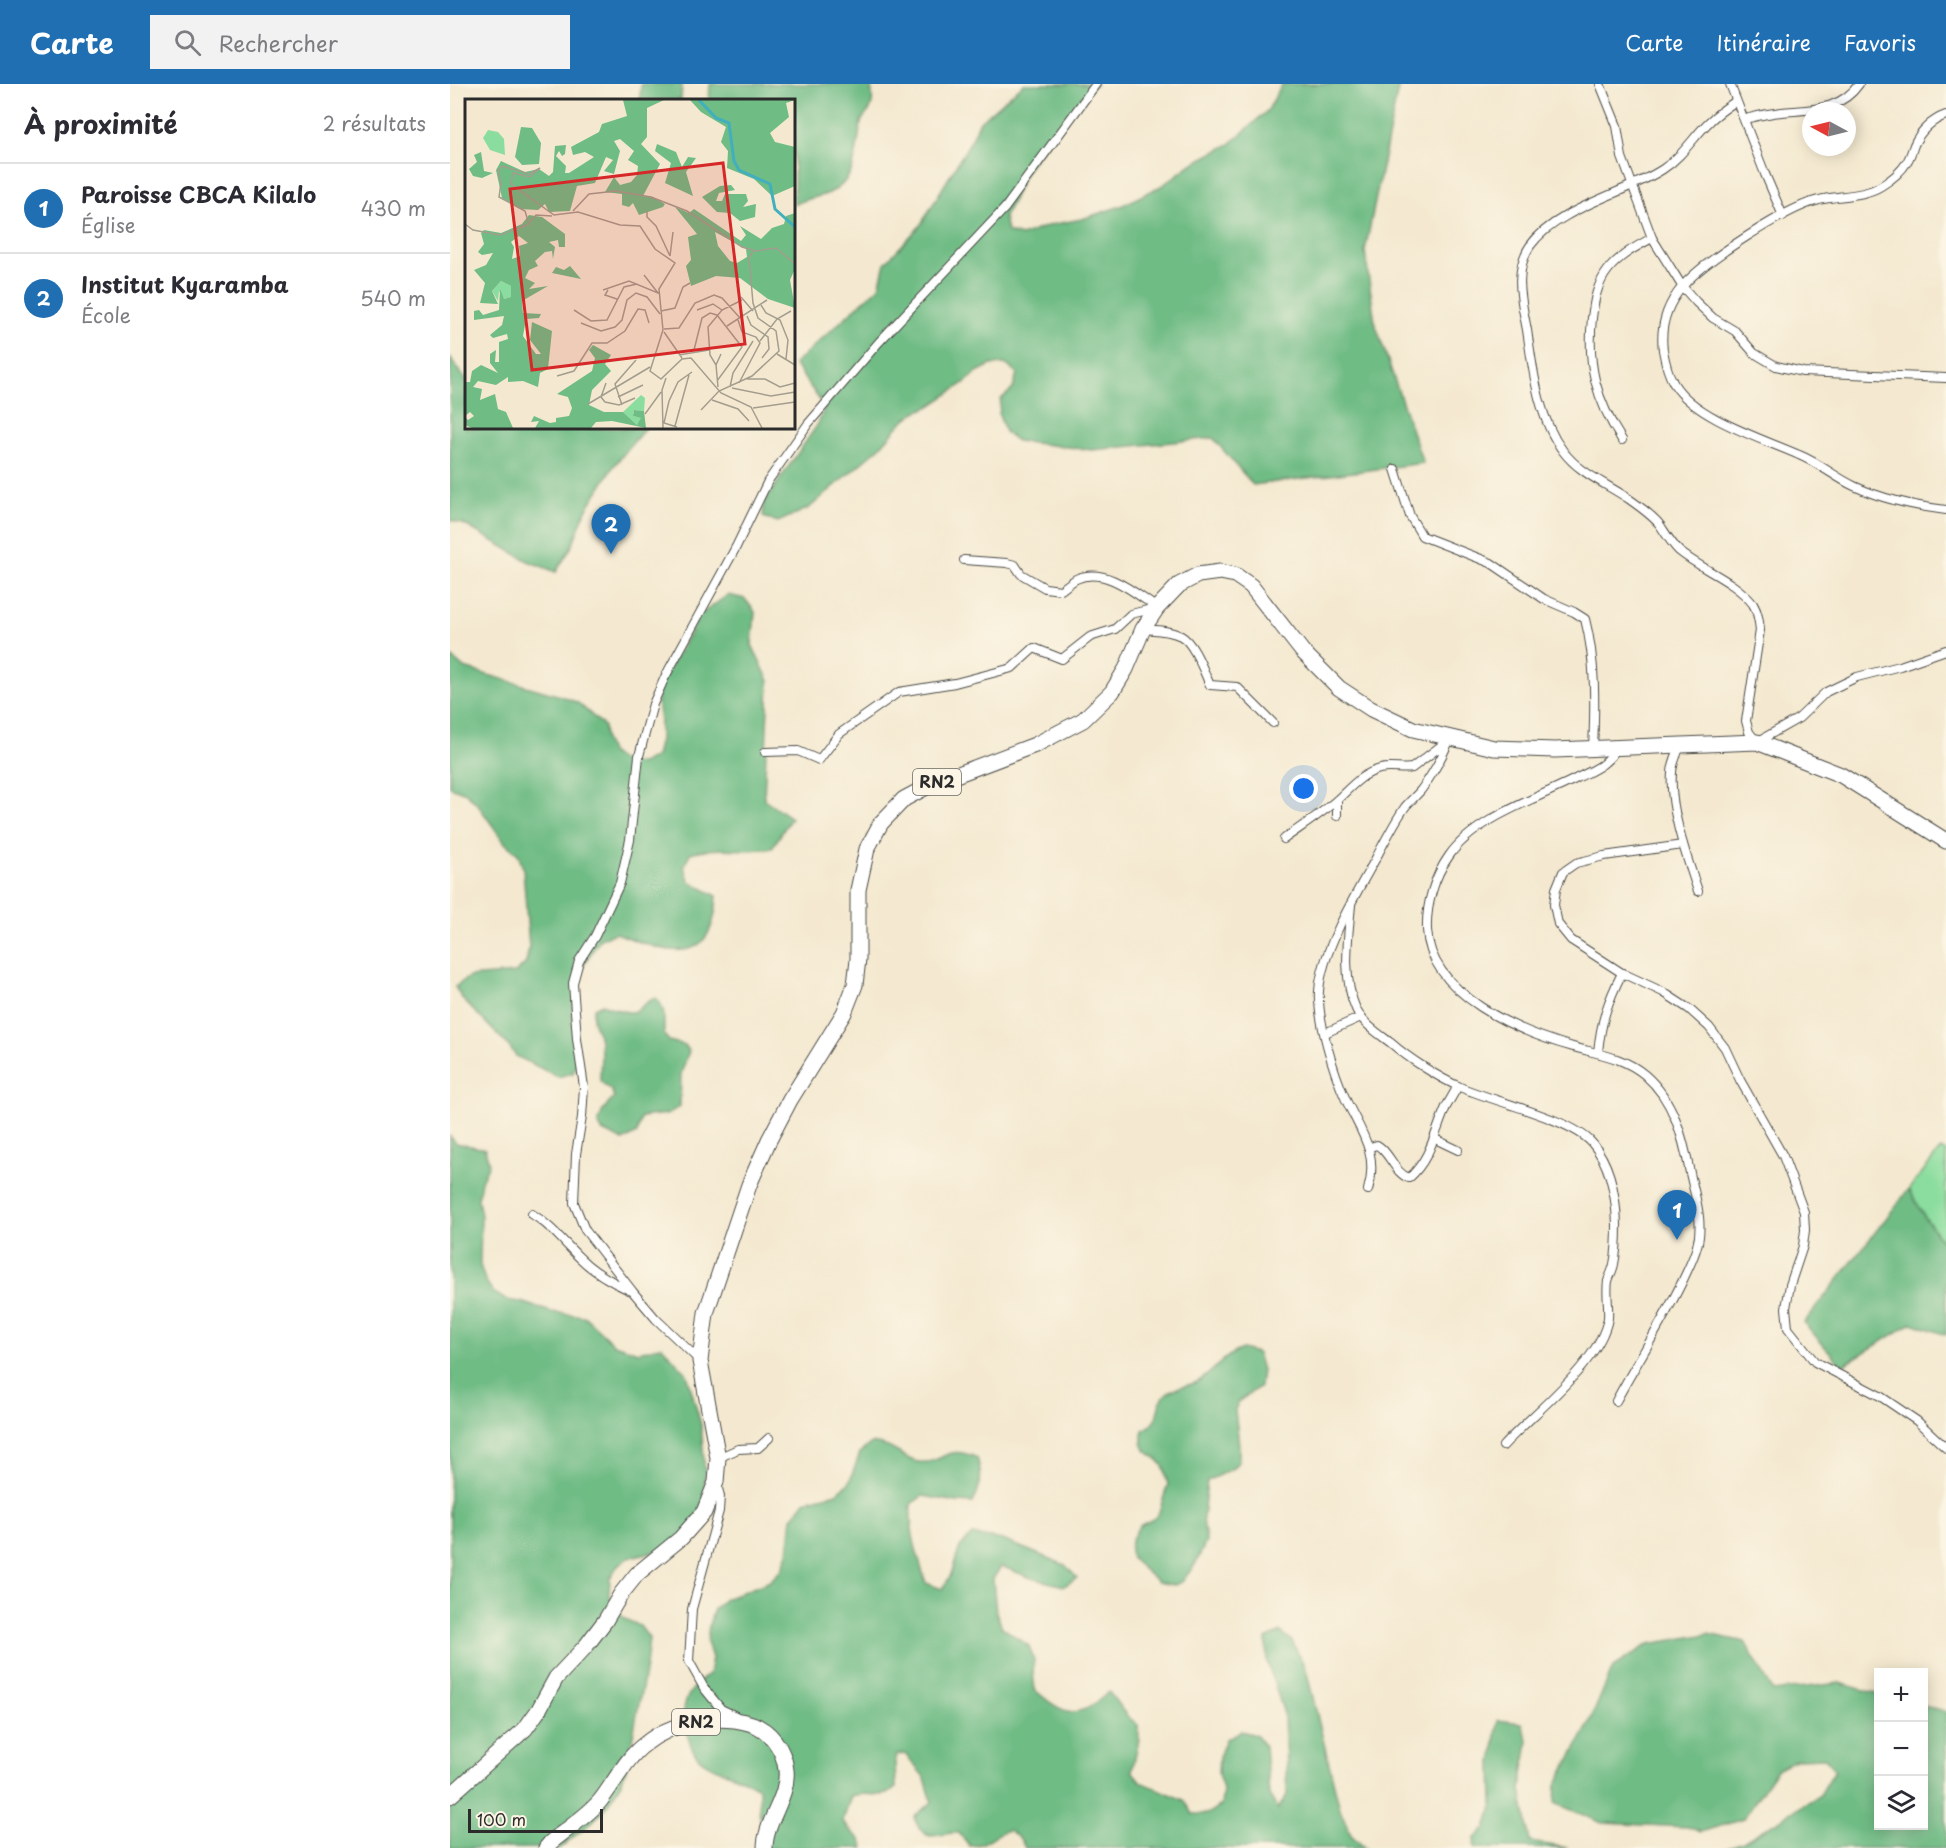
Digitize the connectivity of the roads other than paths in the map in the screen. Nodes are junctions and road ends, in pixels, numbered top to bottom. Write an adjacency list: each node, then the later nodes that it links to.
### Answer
1 (1096, 84): 44 (street)
2 (1600, 84): 8 (street)
3 (1730, 84): 5 (street)
4 (1859, 84): 7 (street)
5 (1736, 101): 7 (street); 8 (street)
6 (1946, 115): 9 (street)
7 (1745, 119): 9 (street)
8 (1632, 185): 10 (street); 22 (street)
9 (1783, 216): 11 (street)
10 (1652, 238): 11 (street); 13 (street)
11 (1682, 286): 12 (street); 15 (street)
12 (1946, 378)
13 (1622, 440)
14 (1395, 469): 25 (street)
15 (1946, 510)
16 (964, 560): 17 (street)
17 (1157, 608): 18 (highway, RN2); 21 (highway, RN2); 26 (street)
18 (1143, 629): 20 (street); 45 (highway, RN2)
19 (1946, 650): 22 (street)
20 (1273, 723)
21 (1450, 739): 25 (highway, RN2); 27 (street); 33 (street)
22 (1757, 742): 23 (highway, RN2); 30 (highway, RN2)
23 (1680, 746): 24 (highway, RN2); 31 (street)
24 (1617, 748): 25 (highway, RN2); 37 (street)
25 (1593, 749)
26 (765, 752)
27 (1337, 800): 28 (street); 29 (street)
28 (1337, 816)
29 (1284, 838)
30 (1946, 841)
31 (1683, 845): 32 (street); 34 (street)
32 (1698, 891)
33 (1351, 905): 35 (street); 36 (street)
34 (1622, 973): 37 (street); 49 (street)
35 (1361, 1017): 36 (street); 38 (street)
36 (1325, 1033): 40 (street)
37 (1598, 1052): 46 (street)
38 (1458, 1086): 39 (street); 48 (street)
39 (1435, 1139): 40 (street); 41 (street)
40 (1370, 1148): 42 (street)
41 (1458, 1150)
42 (1368, 1190)
43 (532, 1214): 44 (street)
44 (633, 1292): 45 (street)
45 (700, 1361): 50 (highway, RN2)
46 (1616, 1401)
47 (769, 1438): 50 (street)
48 (1503, 1446)
49 (1946, 1448)
50 (718, 1458): 51 (highway, RN2)
51 (716, 1482): 52 (street); 53 (highway, RN2)
52 (757, 1725): 54 (highway, RN2); 55 (highway)
53 (450, 1796)
54 (546, 1848)
55 (765, 1848)

